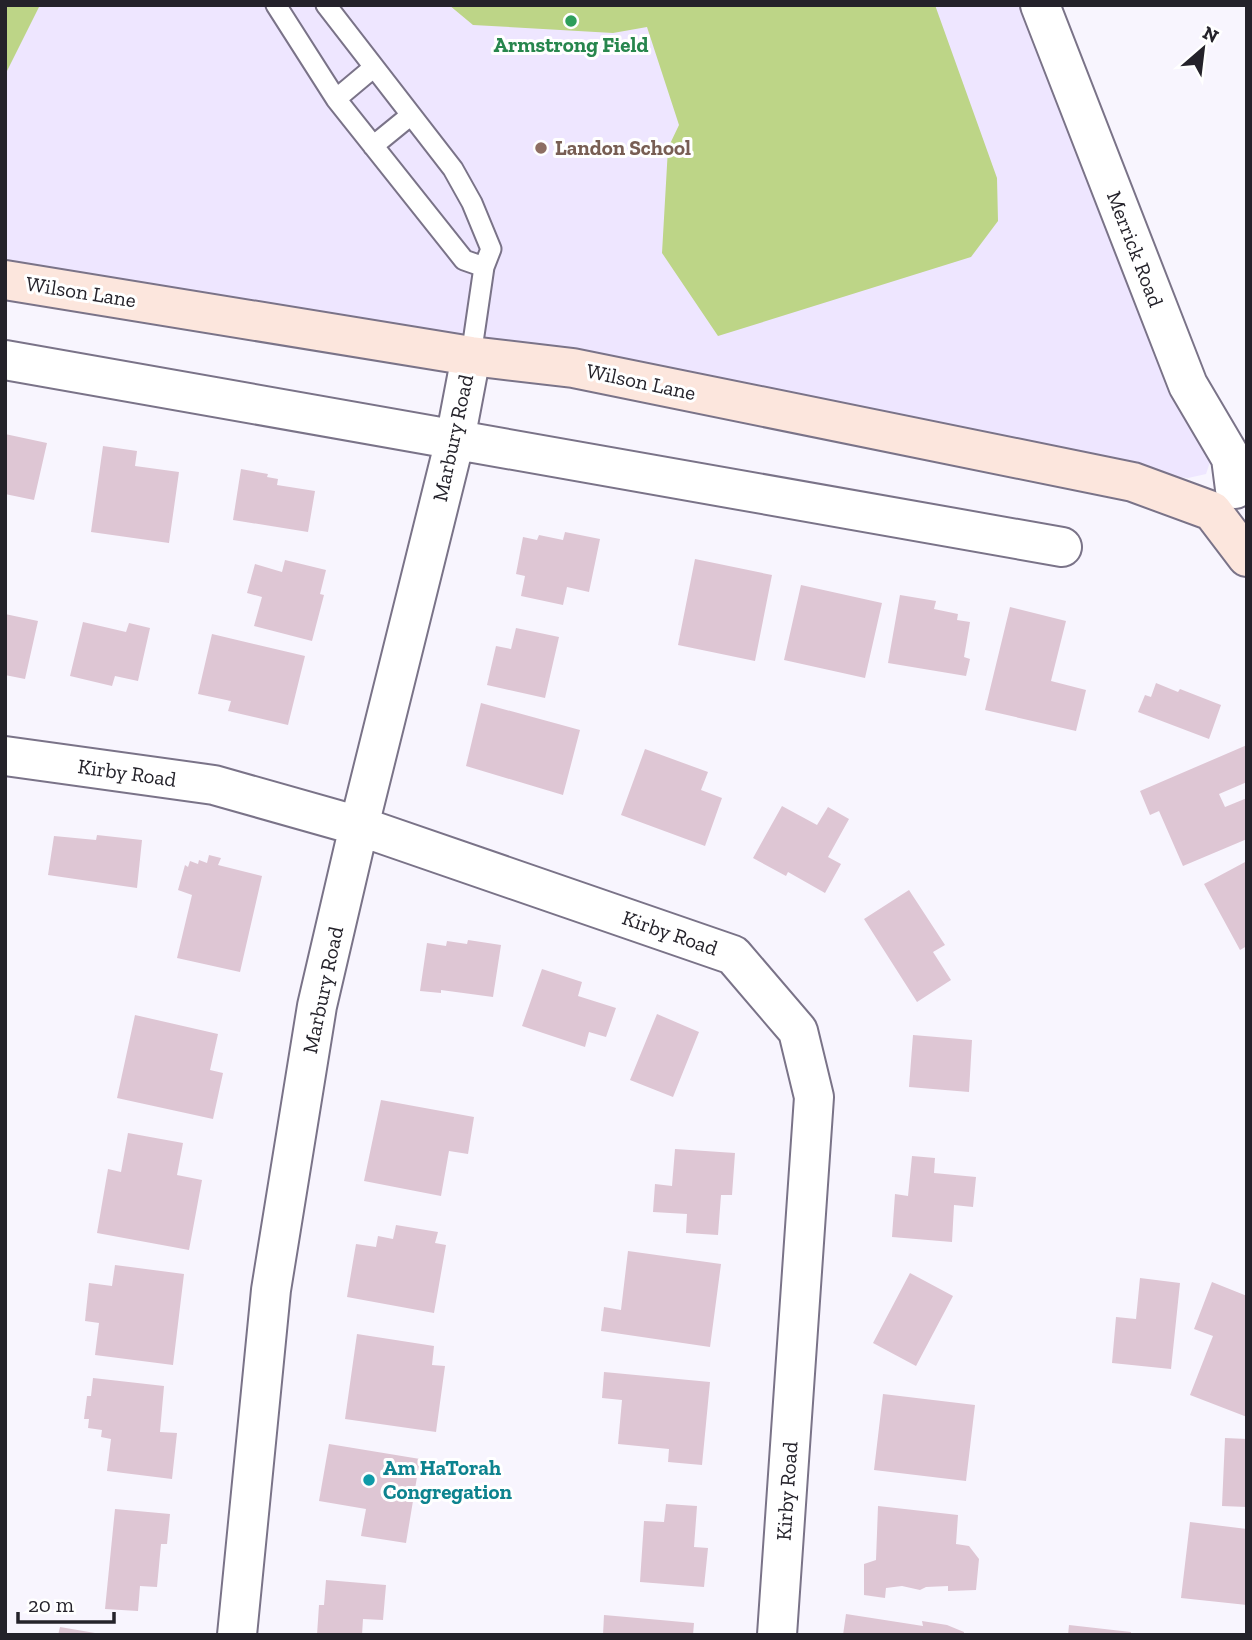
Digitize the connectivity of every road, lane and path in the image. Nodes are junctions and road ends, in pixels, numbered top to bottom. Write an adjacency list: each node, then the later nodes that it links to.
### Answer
1 (276, 5): 5 (lane)
2 (326, 5): 4 (lane)
3 (1040, 5): 13 (street, Merrick Road)
4 (373, 68): 5 (lane); 6 (lane)
5 (335, 99): 7 (lane)
6 (411, 115): 7 (lane); 8 (lane)
7 (373, 146): 8 (lane)
8 (484, 267): 10 (lane)
9 (5, 280): 10 (main road, Wilson Lane)
10 (471, 356): 12 (street, Marbury Road); 13 (main road, Wilson Lane)
11 (5, 360): 12 (street)
12 (455, 440): 14 (street); 17 (street, Marbury Road)
13 (1231, 496): 15 (main road)
14 (1062, 547)
15 (1247, 557)
16 (5, 756): 17 (street, Kirby Road)
17 (359, 826): 18 (street, Marbury Road); 19 (street, Kirby Road)
18 (237, 1635)
19 (777, 1635)

